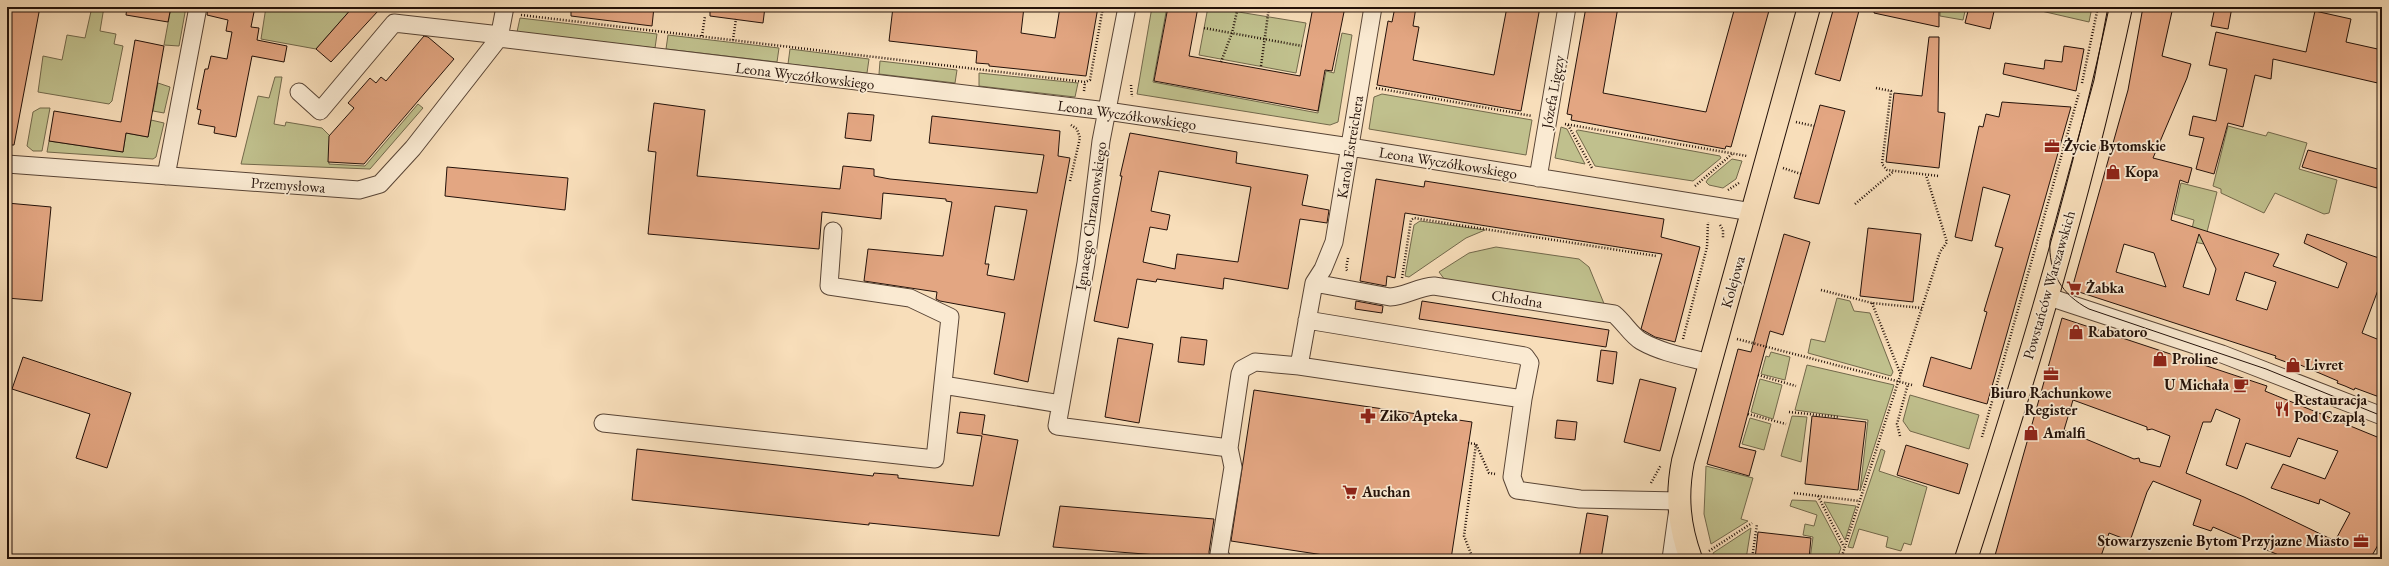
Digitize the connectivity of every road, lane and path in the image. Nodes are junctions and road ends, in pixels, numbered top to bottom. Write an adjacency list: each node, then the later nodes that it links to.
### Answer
1 (198, 7): 48 (street)
2 (1103, 7): 21 (path)
3 (1127, 7): 30 (street, Ignacego Chrzanowskiego)
4 (1238, 7): 17 (path)
5 (1269, 7): 20 (path)
6 (1373, 7): 37 (street, Karola Estreichera)
7 (1567, 7): 50 (street, Józefa Ligęzy)
8 (1809, 7): 56 (main road, Kolejowa)
9 (2098, 7): 92 (path)
10 (2121, 7): 67 (main road, Powstańców Warszawskich)
11 (511, 11): 15 (path); 18 (street)
12 (705, 16): 19 (path)
13 (597, 19): 15 (path)
14 (736, 19): 21 (path)
15 (596, 23): 19 (path)
16 (1204, 28): 17 (path)
17 (1232, 33): 20 (path); 23 (path)
18 (499, 36): 28 (street, Leona Wyczółkowskiego); 30 (street, Leona Wyczółkowskiego); 48 (street, Przemysłowa)
19 (702, 36): 21 (path)
20 (1264, 39): 22 (path); 24 (path)
21 (733, 40)
22 (1302, 46)
23 (1221, 62)
24 (1261, 66)
25 (1132, 80): 29 (path)
26 (1371, 87): 31 (path)
27 (1876, 88): 45 (path)
28 (299, 92)
29 (1139, 100)
30 (1107, 111): 37 (street, Leona Wyczółkowskiego); 83 (street, Ignacego Chrzanowskiego)
31 (1537, 117)
32 (1796, 122): 36 (path)
33 (1558, 123): 35 (path)
34 (1067, 124): 52 (path)
35 (1568, 125): 39 (path); 43 (path)
36 (1814, 126)
37 (1350, 147): 50 (street, Leona Wyczółkowskiego); 65 (street, Karola Estreichera)
38 (1751, 150): 40 (path)
39 (1732, 154): 40 (path); 53 (path)
40 (1749, 157): 41 (path)
41 (1747, 163)
42 (7, 164): 48 (street, Przemysłowa)
43 (1585, 168)
44 (1783, 168): 46 (path)
45 (1894, 171): 47 (path); 55 (path)
46 (1801, 174)
47 (1926, 175): 49 (path); 69 (path)
48 (166, 176)
49 (1939, 176)
50 (1538, 178): 56 (street, Leona Wyczółkowskiego)
51 (1740, 180): 54 (path)
52 (1070, 181)
53 (1701, 188)
54 (1726, 190)
55 (1855, 204)
56 (1752, 212): 73 (main road, Kolejowa)
57 (1701, 219): 58 (path)
58 (1708, 220): 60 (path); 72 (path)
59 (833, 231): 79 (street)
60 (1722, 244)
61 (1348, 254): 63 (path)
62 (1656, 256): 64 (path)
63 (1352, 275)
64 (1400, 280)
65 (1314, 283): 70 (street); 72 (street, Chłodna)
66 (1822, 290): 68 (path)
67 (2046, 296): 86 (street); 111 (main road, Powstańców Warszawskich)
68 (1872, 303): 69 (path); 76 (path)
69 (1922, 308): 76 (path)
70 (1307, 320): 74 (street); 82 (street)
71 (1736, 339): 77 (path)
72 (1679, 355): 73 (street, Chłodna)
73 (1710, 363): 100 (main road, Kolejowa)
74 (1299, 366): 82 (street); 94 (street)
75 (1758, 375): 81 (path)
76 (1901, 375): 77 (path)
77 (1899, 382): 78 (path); 101 (path)
78 (1908, 384): 80 (path); 90 (path)
79 (943, 385): 83 (street); 88 (street)
80 (1912, 385)
81 (1796, 386)
82 (1523, 398): 96 (street)
83 (1061, 404): 94 (street, Ignacego Chrzanowskiego)
84 (1789, 412): 87 (path)
85 (1748, 414): 89 (path)
86 (2382, 416)
87 (1838, 417)
88 (603, 423)
89 (1786, 424)
90 (1900, 436)
91 (1468, 443): 93 (path)
92 (1980, 443)
93 (1476, 444): 96 (path); 107 (path)
94 (1229, 448): 106 (street)
95 (1663, 461): 97 (path)
96 (1512, 477): 100 (street)
97 (1651, 483)
98 (1794, 493): 99 (path)
99 (1817, 496): 101 (path); 104 (path)
100 (1679, 501): 105 (main road, Kolejowa); 108 (street)
101 (1860, 501): 104 (path)
102 (1752, 523): 105 (path)
103 (1756, 524): 109 (path)
104 (1844, 547): 110 (path)
105 (1699, 555)
106 (1222, 559)
107 (1474, 559)
108 (1671, 559)
109 (1752, 559)
110 (1840, 559)
111 (1966, 559)

